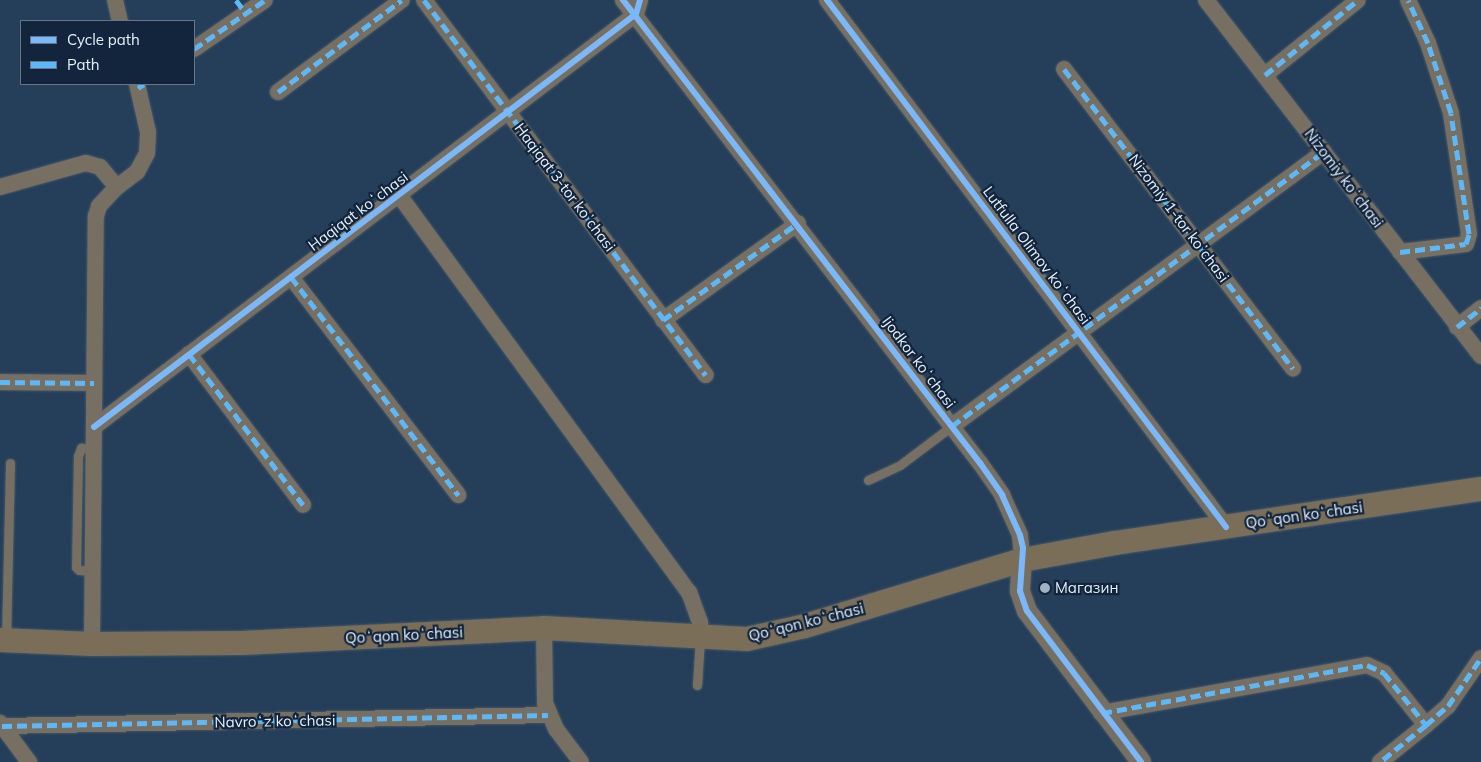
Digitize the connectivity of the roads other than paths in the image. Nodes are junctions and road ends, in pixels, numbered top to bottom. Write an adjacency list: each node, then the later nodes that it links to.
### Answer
1 (114, 0): 12 (street)
2 (265, 0): 10 (street)
3 (402, 0): 17 (street)
4 (424, 0): 18 (street, Haqiqat 3-tor koʼchasi)
5 (623, 0): 11 (street, Ijodkor koʻchasi)
6 (827, 0): 30 (street, Lutfulla Olimov koʻchasi)
7 (1206, 0): 15 (street, Nizomiy koʻchasi)
8 (1358, 0): 15 (street)
9 (1408, 0): 25 (street)
10 (240, 6): 13 (street)
11 (638, 7): 18 (street, Haqiqat koʻchasi); 23 (street, Ijodkor koʻchasi)
12 (120, 20)
13 (195, 48)
14 (1064, 68): 24 (street, Nizomiy 1-tor koʼchasi)
15 (1265, 75): 19 (street, Nizomiy koʻchasi)
16 (140, 85): 21 (street)
17 (278, 92)
18 (508, 111): 22 (street, Haqiqat koʻchasi); 28 (street, Haqiqat 3-tor koʼchasi)
19 (1324, 152): 24 (street); 25 (street, Nizomiy koʻchasi)
20 (0, 187): 21 (street)
21 (117, 187): 36 (street)
22 (399, 195): 26 (street, Haqiqat koʻchasi); 47 (street)
23 (798, 223): 28 (street); 37 (street, Ijodkor koʻchasi)
24 (1200, 245): 30 (street); 33 (street, Nizomiy 1-tor koʼchasi)
25 (1400, 252): 29 (street, Nizomiy koʻchasi)
26 (291, 277): 31 (street, Haqiqat koʻchasi); 42 (street)
27 (1481, 308): 29 (street)
28 (663, 320): 34 (street, Haqiqat 3-tor koʼchasi)
29 (1457, 327): 32 (street, Nizomiy koʻchasi)
30 (1080, 332): 37 (street); 44 (street, Lutfulla Olimov koʻchasi)
31 (189, 354): 38 (street, Haqiqat koʻchasi); 43 (street)
32 (1481, 356)
33 (1294, 369)
34 (706, 375)
35 (0, 382): 36 (street)
36 (94, 384): 38 (street)
37 (952, 426): 40 (lane); 45 (street, Ijodkor koʻchasi)
38 (94, 427): 49 (street)
39 (10, 463): 48 (lane)
40 (868, 480)
41 (1481, 490): 44 (main road, Qoʻqon koʻchasi)
42 (458, 495)
43 (303, 504)
44 (1226, 527): 45 (main road, Qoʻqon koʻchasi)
45 (1022, 560): 47 (main road, Qoʻqon koʻchasi); 52 (street, Ijodkor koʻchasi)
46 (544, 628): 47 (main road, Qoʻqon koʻchasi); 49 (main road, Qoʻqon koʻchasi); 53 (street)
47 (700, 638): 51 (lane)
48 (3, 640): 49 (main road, Qoʻqon koʻchasi)
49 (92, 644)
50 (1481, 658): 55 (street)
51 (697, 685)
52 (1101, 713): 55 (street); 58 (street, Ijodkor koʻchasi)
53 (548, 715): 54 (street, Navroʻz koʻchasi); 57 (street)
54 (1, 725): 56 (street)
55 (1426, 725): 59 (street)
56 (29, 762)
57 (581, 762)
58 (1141, 762)
59 (1380, 762)

